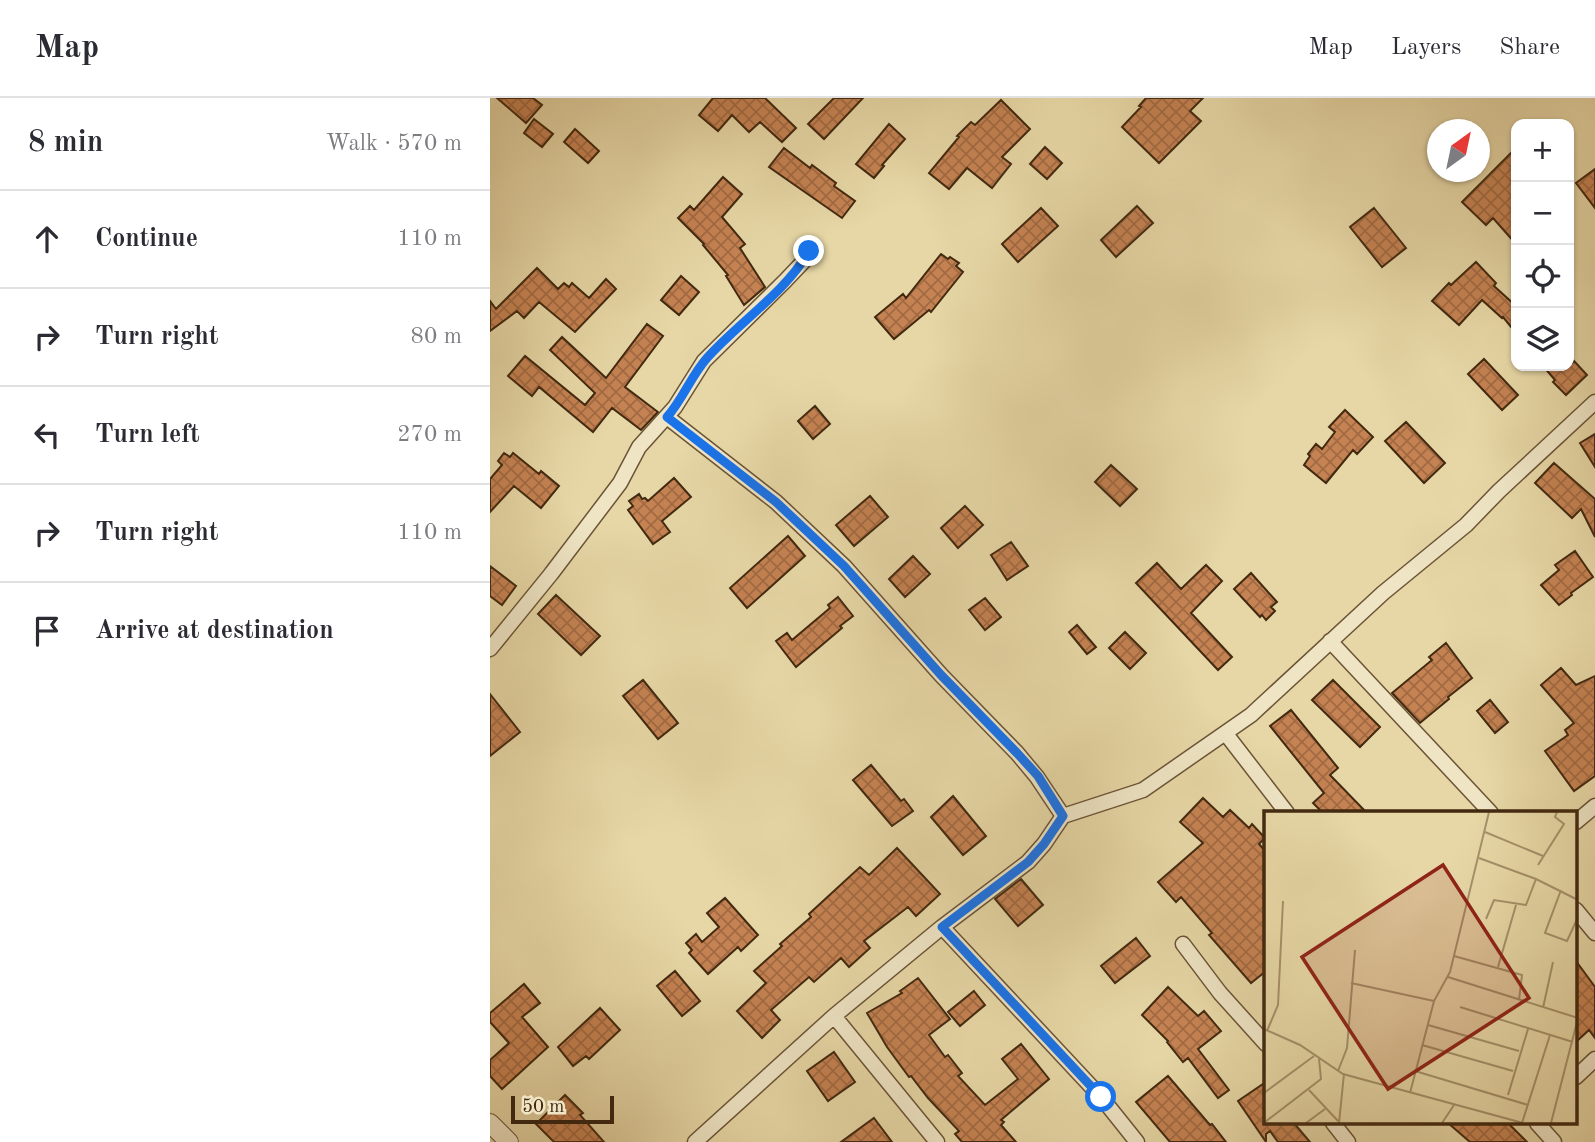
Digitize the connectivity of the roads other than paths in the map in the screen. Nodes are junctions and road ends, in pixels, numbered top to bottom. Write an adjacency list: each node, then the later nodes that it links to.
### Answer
1 (809, 251): 3 (street)
2 (1595, 402): 4 (street)
3 (667, 417): 5 (street); 10 (street)
4 (1331, 641): 6 (street); 9 (street)
5 (490, 649)
6 (1226, 734): 8 (street); 10 (street)
7 (1595, 806): 11 (street)
8 (1285, 811)
9 (1489, 811)
10 (1063, 816): 13 (street)
11 (1578, 820)
12 (1578, 912): 14 (street)
13 (942, 927): 16 (street); 26 (street)
14 (1595, 933)
15 (1183, 944): 17 (street)
16 (834, 1016): 23 (street); 25 (street)
17 (1264, 1042)
18 (1595, 1059): 19 (street)
19 (1578, 1075)
20 (490, 1123): 24 (street)
21 (1334, 1124): 27 (street)
22 (1538, 1124): 28 (street)
23 (703, 1139)
24 (509, 1142)
25 (937, 1142)
26 (1137, 1142)
27 (1348, 1142)
28 (1554, 1142)

